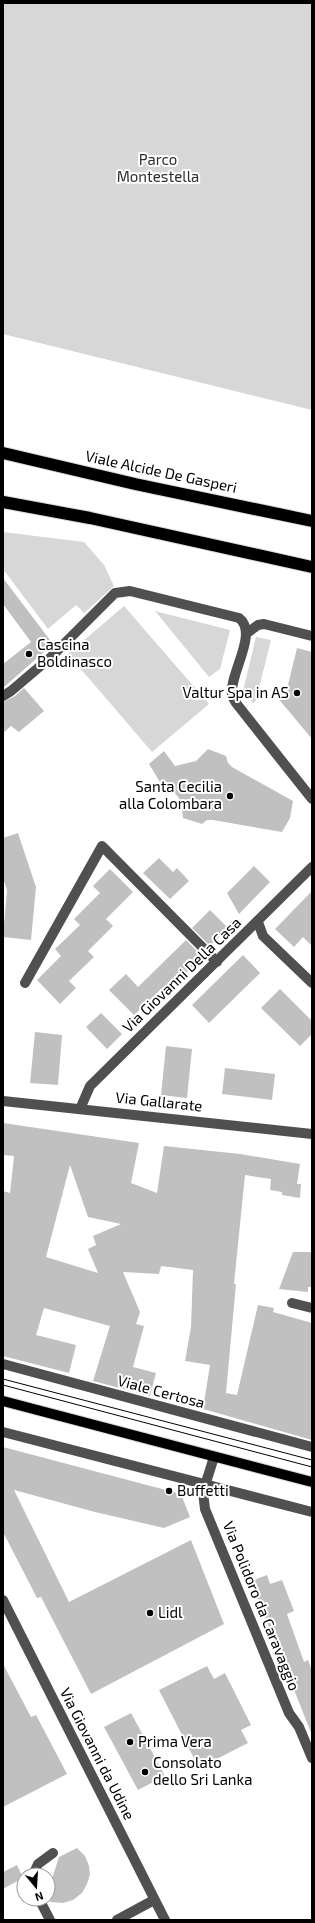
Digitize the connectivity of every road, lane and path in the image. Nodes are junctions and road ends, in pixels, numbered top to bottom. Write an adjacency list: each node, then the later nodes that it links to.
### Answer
1 (3, 453): 3 (highway, Viale Alcide De Gasperi)
2 (3, 502): 4 (highway)
3 (312, 521)
4 (312, 567)
5 (247, 633): 6 (street); 7 (street); 8 (street)
6 (312, 636)
7 (3, 696)
8 (312, 798)
9 (312, 867): 10 (street, Via Giovanni Della Casa)
10 (258, 922): 11 (street, Via Giovanni Della Casa); 13 (street)
11 (216, 962): 12 (street); 15 (street, Via Giovanni Della Casa)
12 (25, 983)
13 (312, 983)
14 (3, 1101): 15 (street, Via Gallarate)
15 (80, 1109): 16 (street, Via Gallarate)
16 (312, 1134)
17 (292, 1303): 18 (street)
18 (312, 1308)
19 (3, 1364): 22 (street, Viale Certosa)
20 (3, 1401): 23 (main road)
21 (3, 1432): 25 (street)
22 (312, 1447)
23 (214, 1457): 24 (main road); 25 (street)
24 (312, 1482)
25 (205, 1485): 26 (street); 28 (street, Via Polidoro da Caravaggio)
26 (312, 1512)
27 (3, 1600): 31 (street, Via Giovanni da Udine)
28 (312, 1758)
29 (53, 1853): 30 (street)
30 (37, 1867)
31 (154, 1900): 34 (street); 35 (street, Via Giovanni da Udine)
32 (43, 1907): 33 (street)
33 (50, 1920)
34 (117, 1920)
35 (165, 1920)

